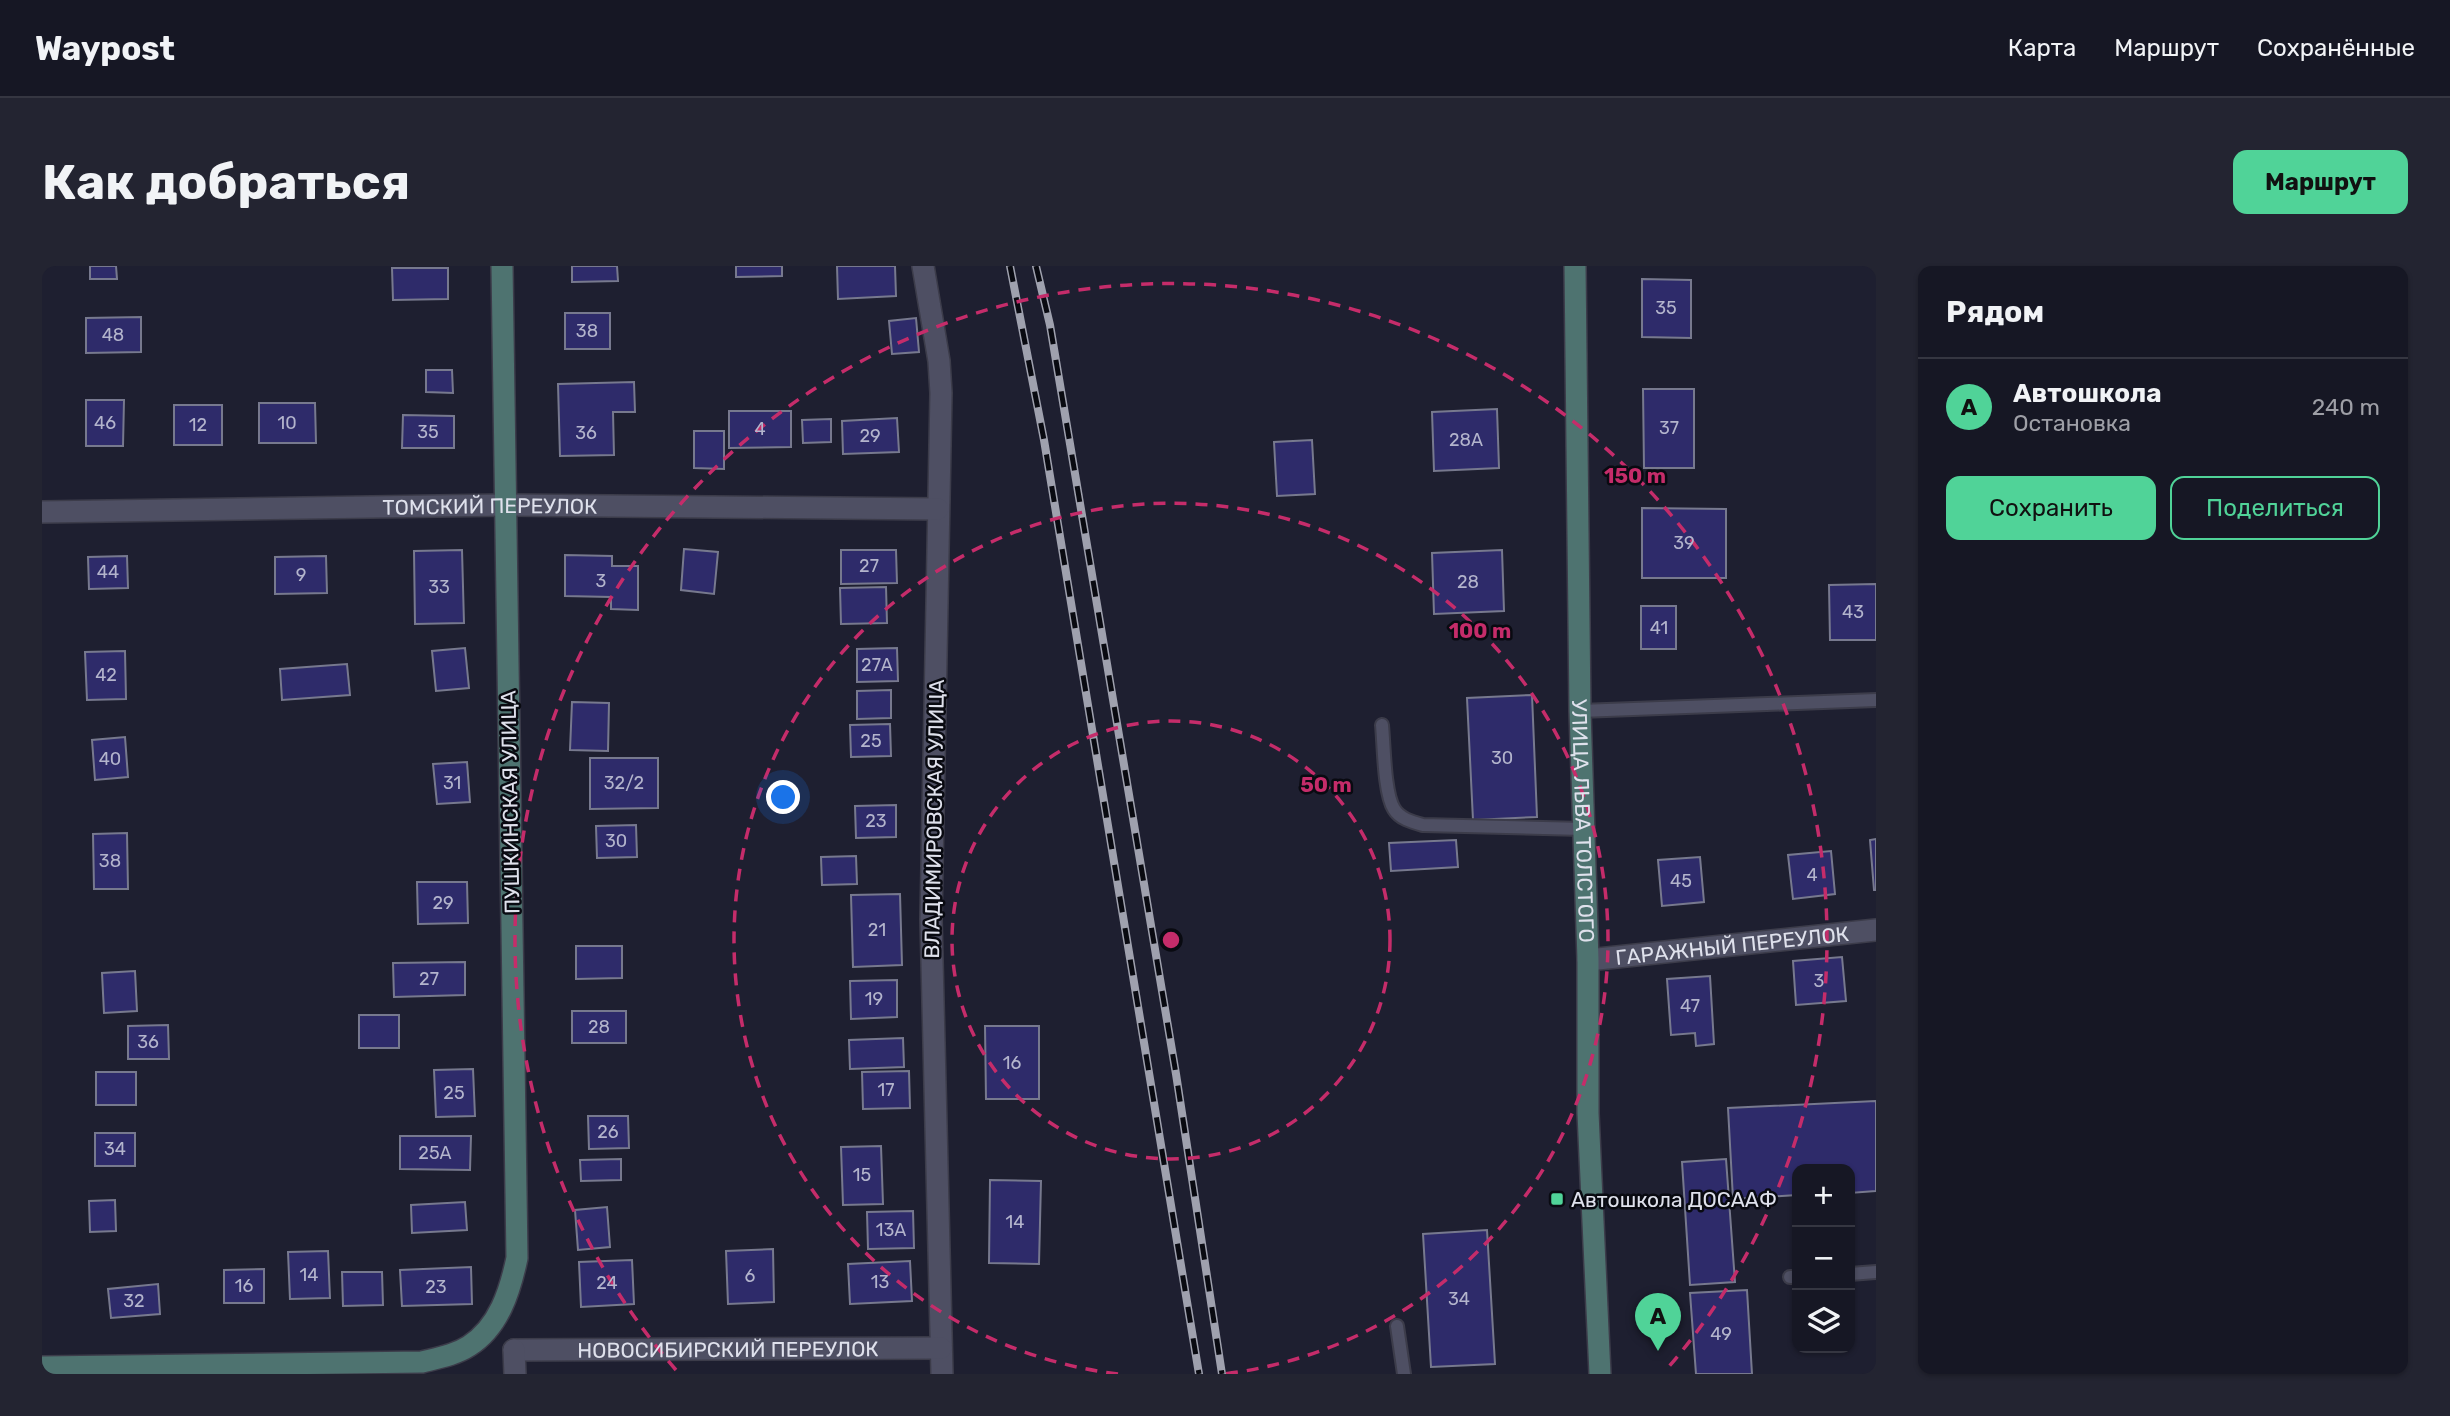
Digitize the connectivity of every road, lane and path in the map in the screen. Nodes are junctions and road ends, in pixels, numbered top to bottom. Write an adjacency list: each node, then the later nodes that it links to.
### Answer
1 (502, 266): 4 (street, ПУШКИНСКАЯ УЛИЦА)
2 (923, 266): 5 (street, ВЛАДИМИРОВСКАЯ УЛИЦА)
3 (1575, 266): 8 (street, УЛИЦА ЛЬВА ТОЛСТОГО)
4 (505, 505): 5 (street, ТОМСКИЙ ПЕРЕУЛОК); 6 (street, ТОМСКИЙ ПЕРЕУЛОК); 16 (street, ПУШКИНСКАЯ УЛИЦА)
5 (938, 509): 17 (street, ВЛАДИМИРОВСКАЯ УЛИЦА)
6 (42, 512)
7 (1876, 700): 8 (lane)
8 (1580, 711): 10 (street, УЛИЦА ЛЬВА ТОЛСТОГО)
9 (1382, 725): 10 (lane)
10 (1583, 828): 12 (street, УЛИЦА ЛЬВА ТОЛСТОГО)
11 (1876, 930): 12 (street, ГАРАЖНЫЙ ПЕРЕУЛОК)
12 (1588, 960): 23 (street, УЛИЦА ЛЬВА ТОЛСТОГО)
13 (1876, 1272): 14 (lane)
14 (1855, 1274)
15 (1397, 1326): 22 (lane)
16 (487, 1331): 18 (street); 19 (street)
17 (941, 1348): 18 (street, НОВОСИБИРСКИЙ ПЕРЕУЛОК); 21 (street, ВЛАДИМИРОВСКАЯ УЛИЦА)
18 (514, 1350): 20 (street)
19 (42, 1367)
20 (515, 1374)
21 (942, 1374)
22 (1404, 1374)
23 (1600, 1374)

